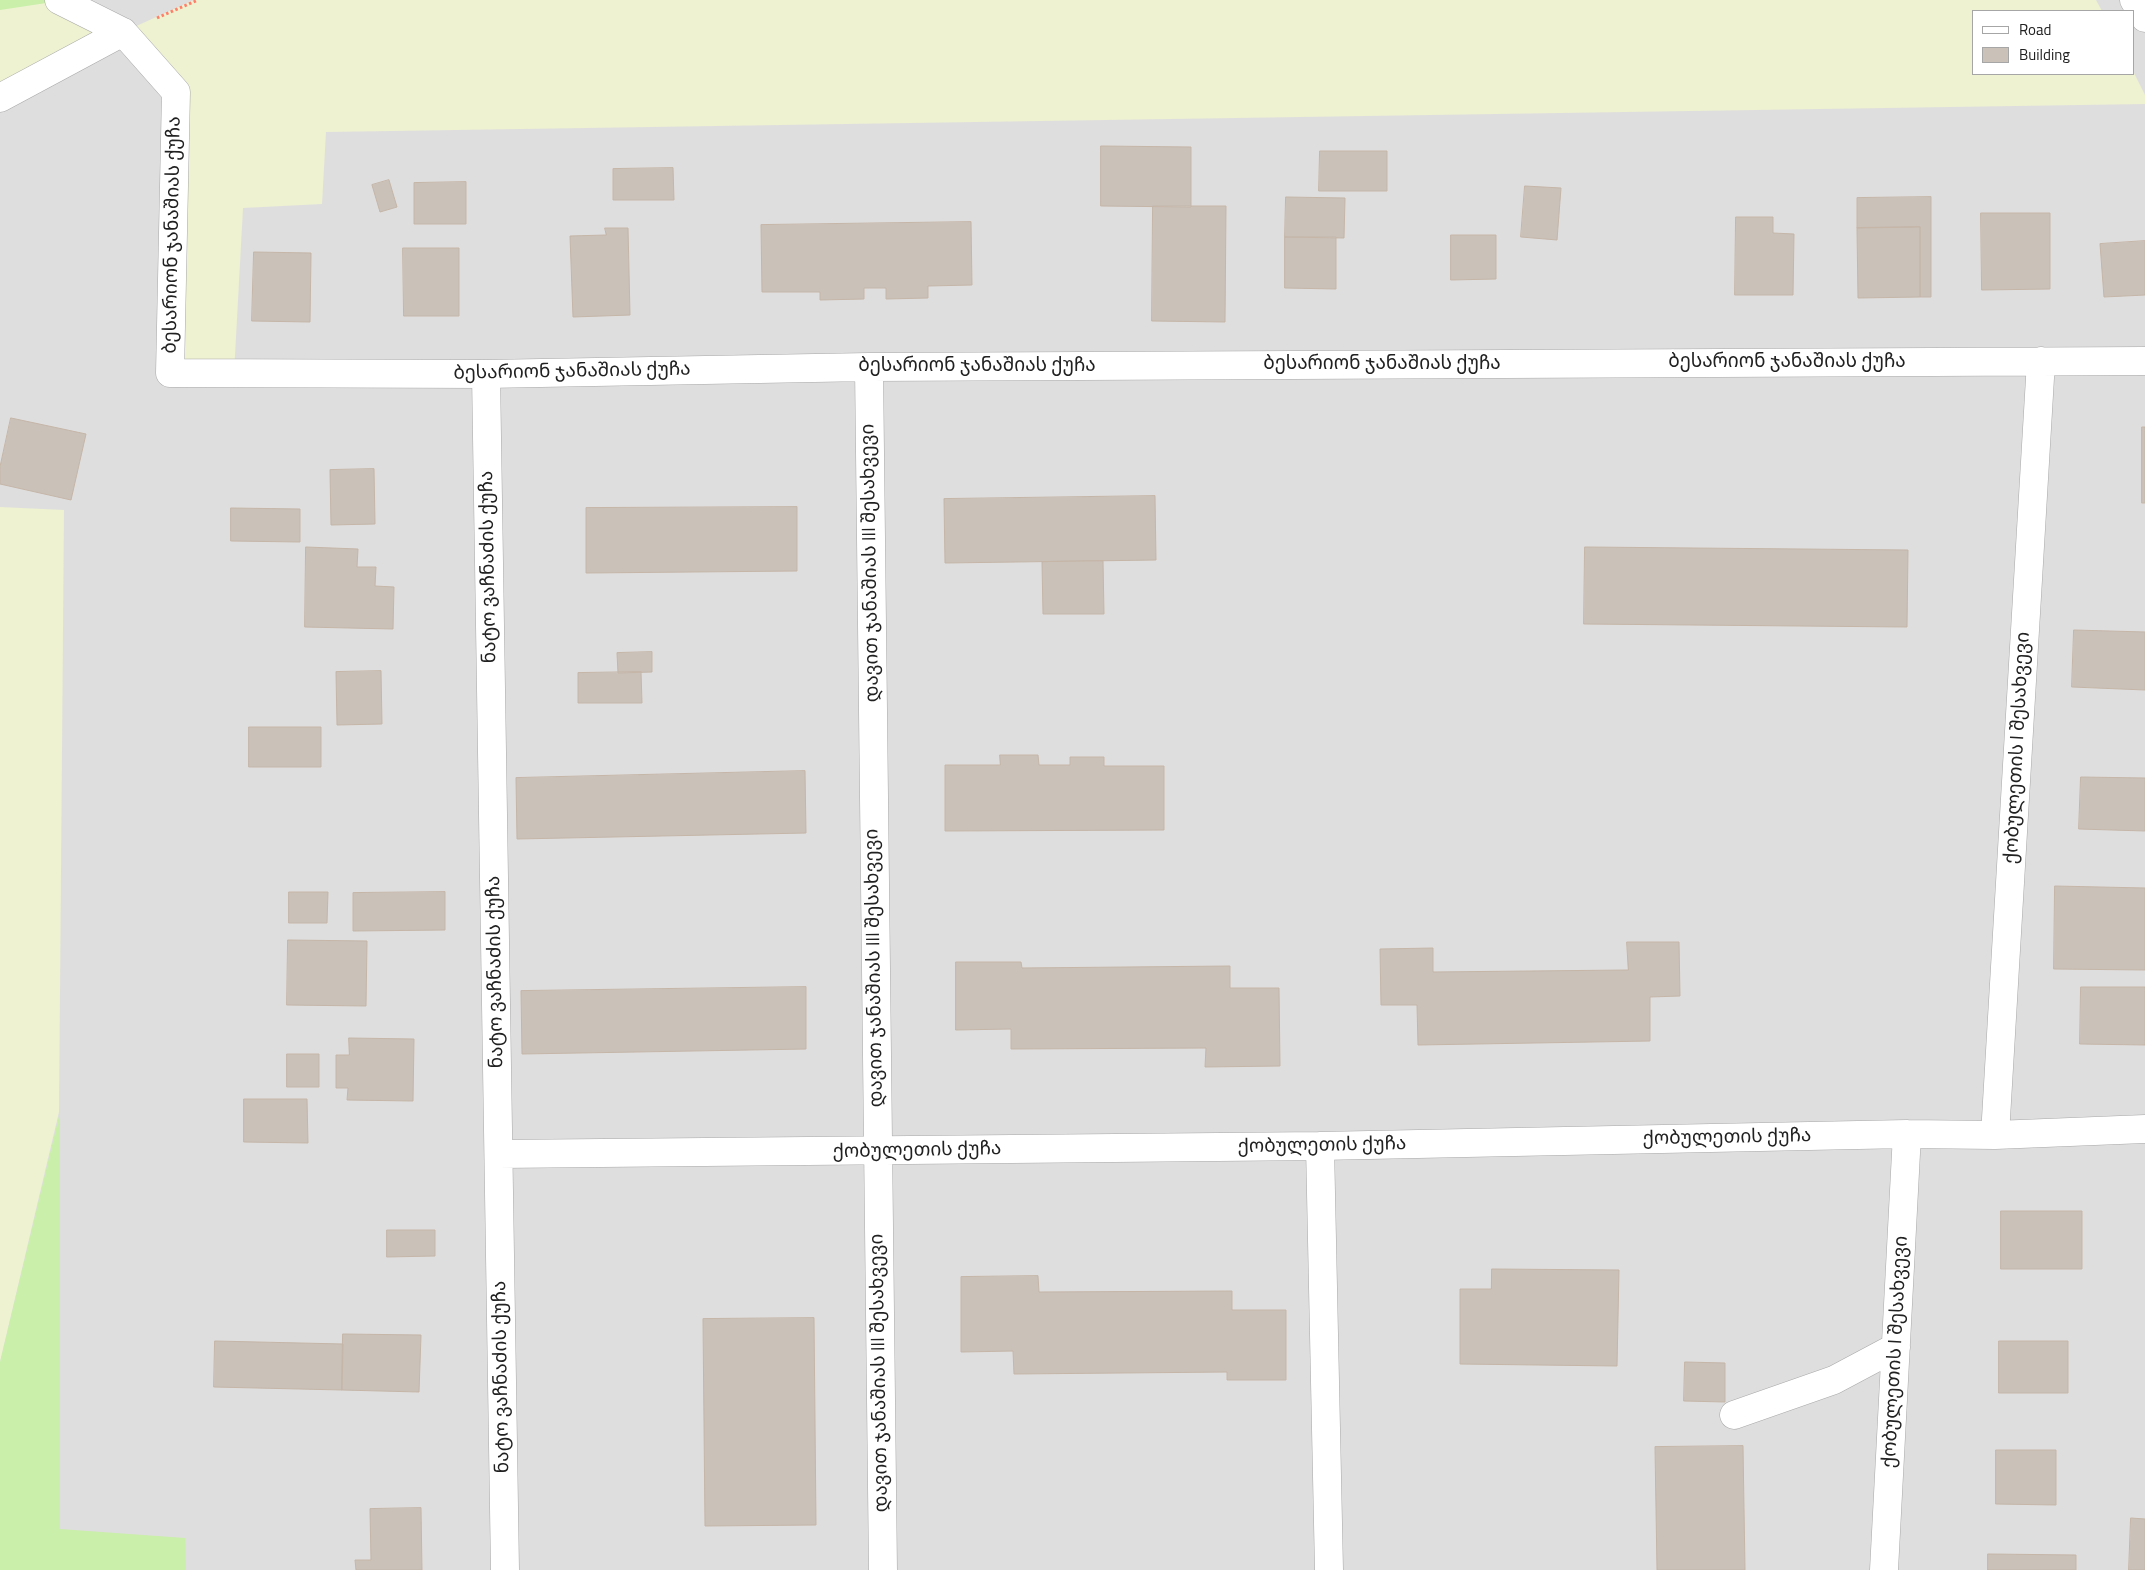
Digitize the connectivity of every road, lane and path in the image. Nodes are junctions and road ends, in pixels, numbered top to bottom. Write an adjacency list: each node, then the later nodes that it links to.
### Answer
1 (59, 0): 5 (street)
2 (198, 0): 5 (path)
3 (2134, 0): 4 (street)
4 (2145, 18)
5 (123, 32): 6 (street); 10 (street, ბესარიონ ჯანაშიას ქუჩა)
6 (0, 98)
7 (2041, 361): 8 (street, ბესარიონ ჯანაშიას ქუჩა); 9 (street, ბესარიონ ჯანაშიას ქუჩა); 13 (street, ქობულეთის I შესახვევი)
8 (2145, 361)
9 (869, 367): 10 (street, ბესარიონ ჯანაშიას ქუჩა); 15 (street, დავით ჯანაშიას III შესახვევი)
10 (486, 374): 16 (street, ნატო ვაჩნაძის ქუჩა)
11 (2145, 1129): 13 (street, ქობულეთის ქუჩა)
12 (1907, 1134): 13 (street, ქობულეთის ქუჩა); 14 (street, ქობულეთის ქუჩა); 17 (street, ქობულეთის I შესახვევი)
13 (1995, 1136)
14 (1320, 1146): 15 (street, ქობულეთის ქუჩა); 21 (street)
15 (877, 1152): 16 (street, ქობულეთის ქუჩა); 20 (street, დავით ჯანაშიას III შესახვევი)
16 (499, 1154): 19 (street, ნატო ვაჩნაძის ქუჩა)
17 (1896, 1347): 18 (street); 22 (street, ქობულეთის I შესახვევი)
18 (1734, 1415)
19 (505, 1570)
20 (882, 1570)
21 (1329, 1570)
22 (1884, 1570)

